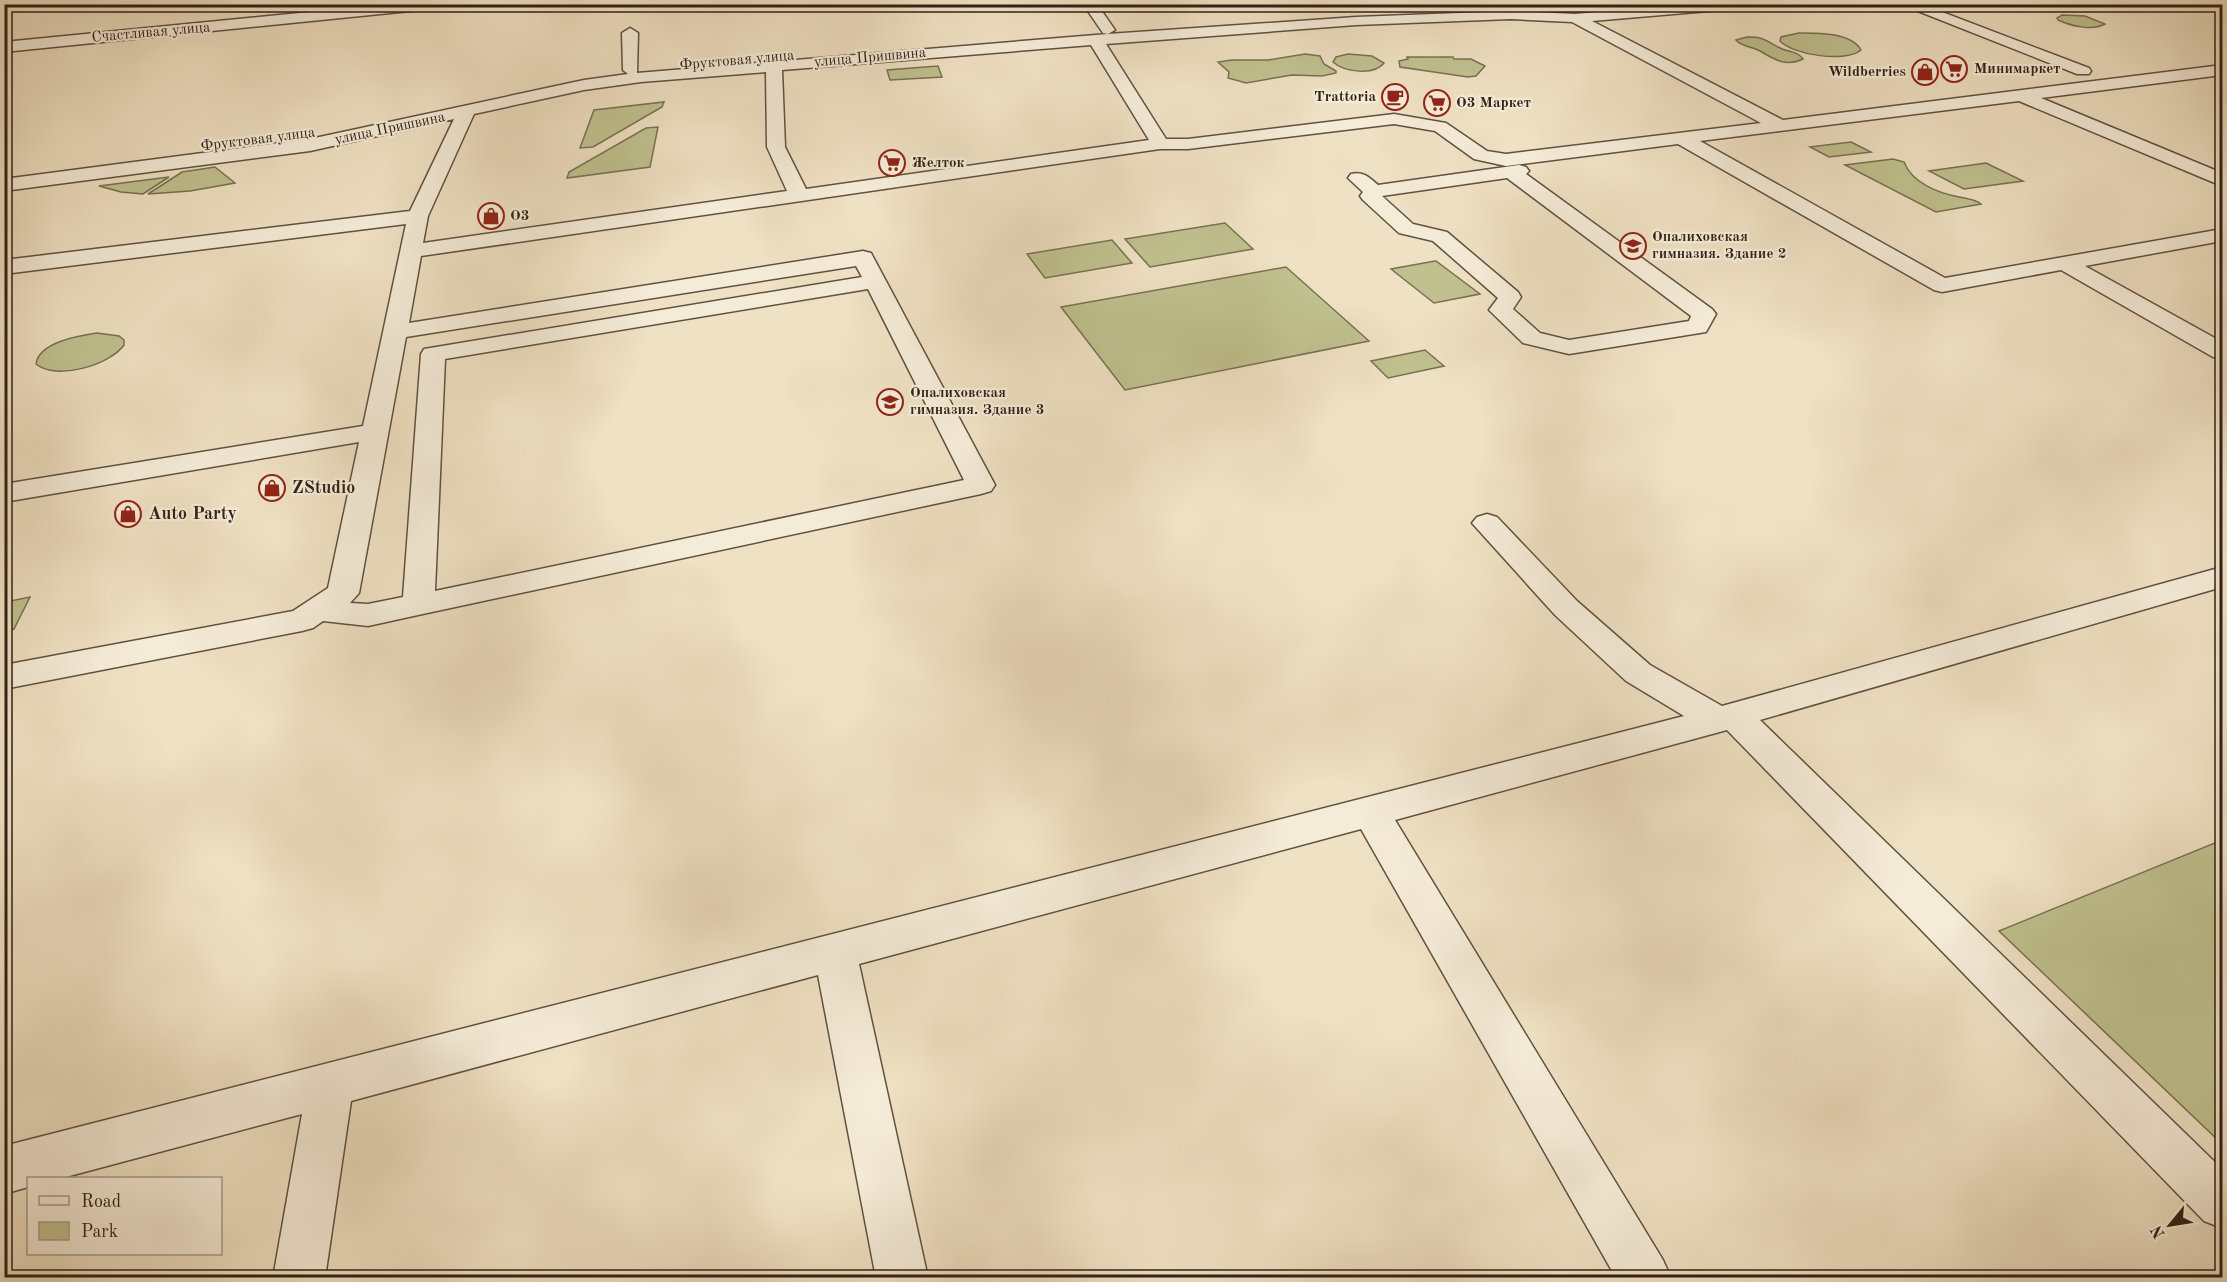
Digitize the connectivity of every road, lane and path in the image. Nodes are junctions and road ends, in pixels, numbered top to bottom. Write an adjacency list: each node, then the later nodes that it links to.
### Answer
1 (440, 4): 10 (street, Счастливая улица)
2 (1090, 4): 13 (street)
3 (1476, 4): 13 (street, Фруктовая улица)
4 (1526, 4): 5 (street)
5 (1615, 4)
6 (1744, 4): 11 (street, улица Пришвина)
7 (1907, 4): 19 (street)
8 (2216, 4): 9 (street)
9 (2223, 7)
10 (348, 9): 14 (street, Счастливая улица)
11 (1575, 18): 13 (street, улица Пришвина); 23 (street)
12 (630, 33): 17 (street)
13 (1102, 35): 16 (street, улица Пришвина); 17 (street, Фруктовая улица); 27 (street)
14 (4, 46)
15 (2223, 56): 19 (street)
16 (774, 66): 24 (street, улица Пришвина); 33 (street)
17 (631, 70): 30 (street, Фруктовая улица)
18 (2223, 70): 21 (street)
19 (2083, 71): 20 (street)
20 (2046, 75)
21 (2019, 95): 25 (street); 31 (street)
22 (1771, 105): 23 (street)
23 (1747, 108): 25 (street)
24 (466, 112): 32 (street, улица Пришвина); 34 (street)
25 (1779, 125): 26 (street)
26 (1681, 138): 28 (street); 29 (street)
27 (1160, 144): 29 (street); 33 (street)
28 (1702, 150): 29 (street); 37 (street)
29 (1502, 166): 29 (street)
30 (4, 172)
31 (2223, 180)
32 (4, 185)
33 (800, 197): 36 (street)
34 (418, 216): 36 (street); 38 (street)
35 (2223, 235): 37 (street)
36 (411, 251): 40 (street)
37 (2066, 264): 41 (street)
38 (4, 267)
39 (875, 281): 40 (street); 46 (street); 46 (street)
40 (394, 332): 42 (street)
41 (2223, 352)
42 (374, 432): 43 (street); 47 (street)
43 (4, 493)
44 (1487, 523): 49 (street)
45 (2223, 577): 49 (street)
46 (418, 605): 47 (street)
47 (317, 610): 48 (street)
48 (4, 677)
49 (1726, 718): 50 (street); 54 (street)
50 (1370, 811): 51 (street); 57 (street)
51 (835, 952): 52 (street); 56 (street)
52 (330, 1084): 53 (street); 55 (street)
53 (4, 1170)
54 (2223, 1203)
55 (299, 1278)
56 (902, 1278)
57 (1645, 1278)

